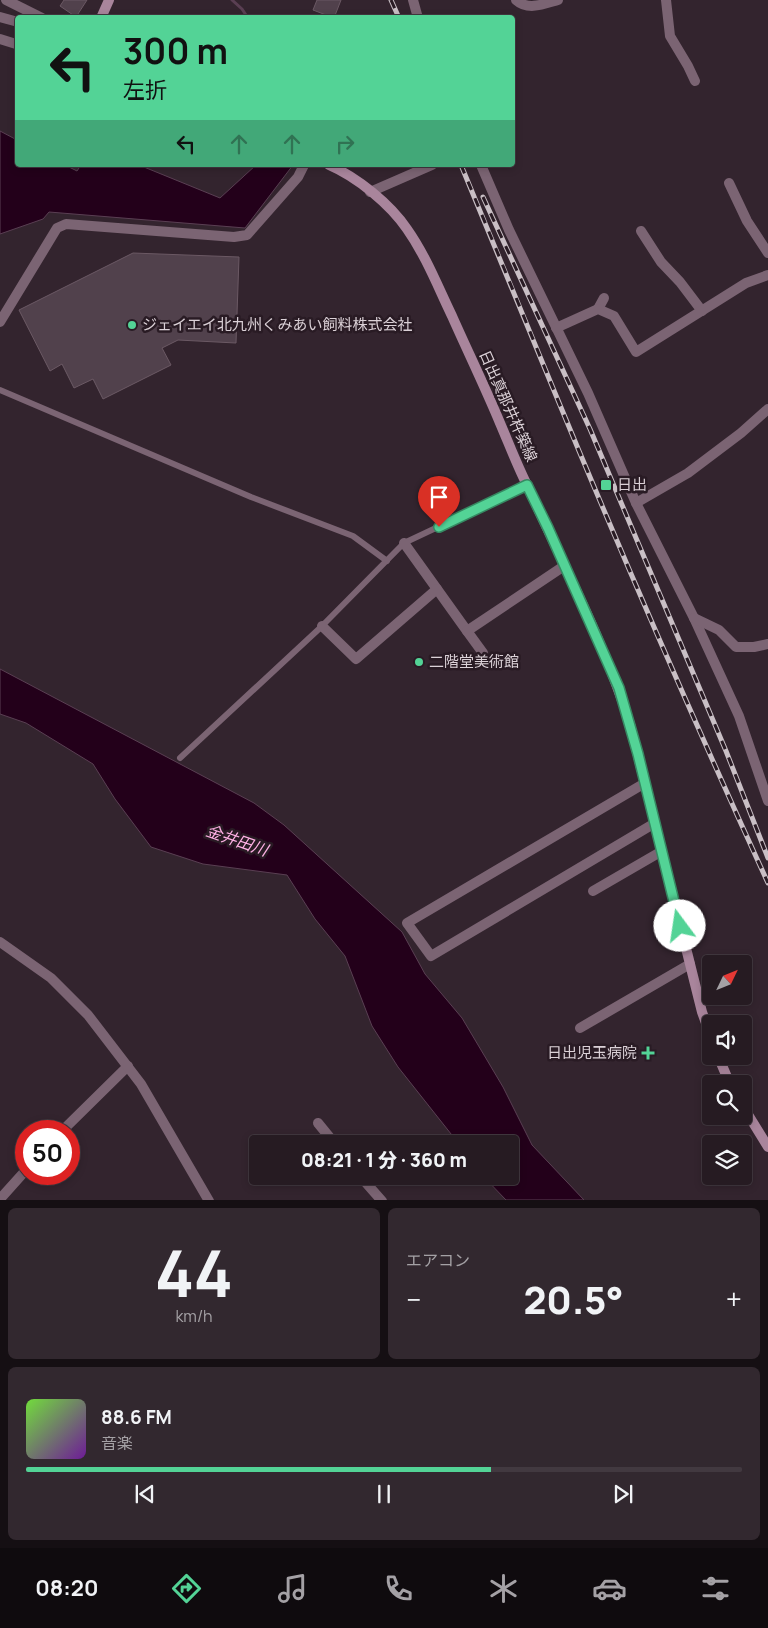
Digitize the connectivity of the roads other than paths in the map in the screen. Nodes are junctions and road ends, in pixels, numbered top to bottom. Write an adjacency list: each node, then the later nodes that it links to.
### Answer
1 (6, 0): 7 (street)
2 (109, 0): 8 (main road)
3 (412, 0): 9 (street)
4 (516, 0): 5 (street)
5 (558, 0)
6 (666, 0): 14 (street)
7 (36, 15)
8 (102, 15)
9 (417, 15)
10 (0, 17): 11 (street)
11 (15, 21)
12 (0, 39): 13 (street)
13 (15, 44)
14 (695, 81)
15 (303, 167): 27 (street)
16 (333, 167): 20 (main road, 日出真那井杵築線)
17 (427, 167): 20 (street)
18 (482, 167): 28 (street)
19 (729, 183): 22 (street)
20 (370, 192): 31 (main road, 日出真那井杵築線)
21 (641, 231): 26 (street)
22 (768, 253)
23 (768, 275): 26 (street)
24 (604, 298): 25 (street)
25 (598, 309): 26 (street); 28 (street)
26 (702, 311)
27 (0, 322)
28 (556, 328): 32 (street)
29 (0, 390): 34 (lane)
30 (768, 409): 32 (street)
31 (527, 485): 33 (lane); 35 (main road, 日出真那井杵築線)
32 (636, 503): 37 (street)
33 (404, 544): 34 (lane); 36 (street)
34 (386, 561): 38 (lane)
35 (564, 566): 39 (street); 44 (main road, 日出真那井杵築線)
36 (437, 589): 38 (street); 39 (street)
37 (694, 618): 40 (street); 43 (street)
38 (322, 626): 42 (lane)
39 (467, 631): 41 (street)
40 (768, 644)
41 (483, 654)
42 (180, 758)
43 (765, 782): 45 (street)
44 (645, 783): 46 (main road, 日出真那井杵築線); 46 (street)
45 (768, 801)
46 (655, 823): 47 (main road, 日出真那井杵築線)
47 (662, 850): 48 (street); 50 (main road, 日出真那井杵築線)
48 (593, 891)
49 (0, 942): 53 (street)
50 (690, 964): 51 (main road, 日出真那井杵築線); 52 (street)
51 (703, 1015)
52 (580, 1028)
53 (128, 1066): 54 (street); 62 (street)
54 (73, 1120)
55 (752, 1121): 58 (main road)
56 (318, 1123): 57 (street)
57 (328, 1135)
58 (768, 1147)
59 (15, 1182): 61 (street)
60 (368, 1185): 63 (street)
61 (0, 1199)
62 (209, 1200)
63 (382, 1200)

